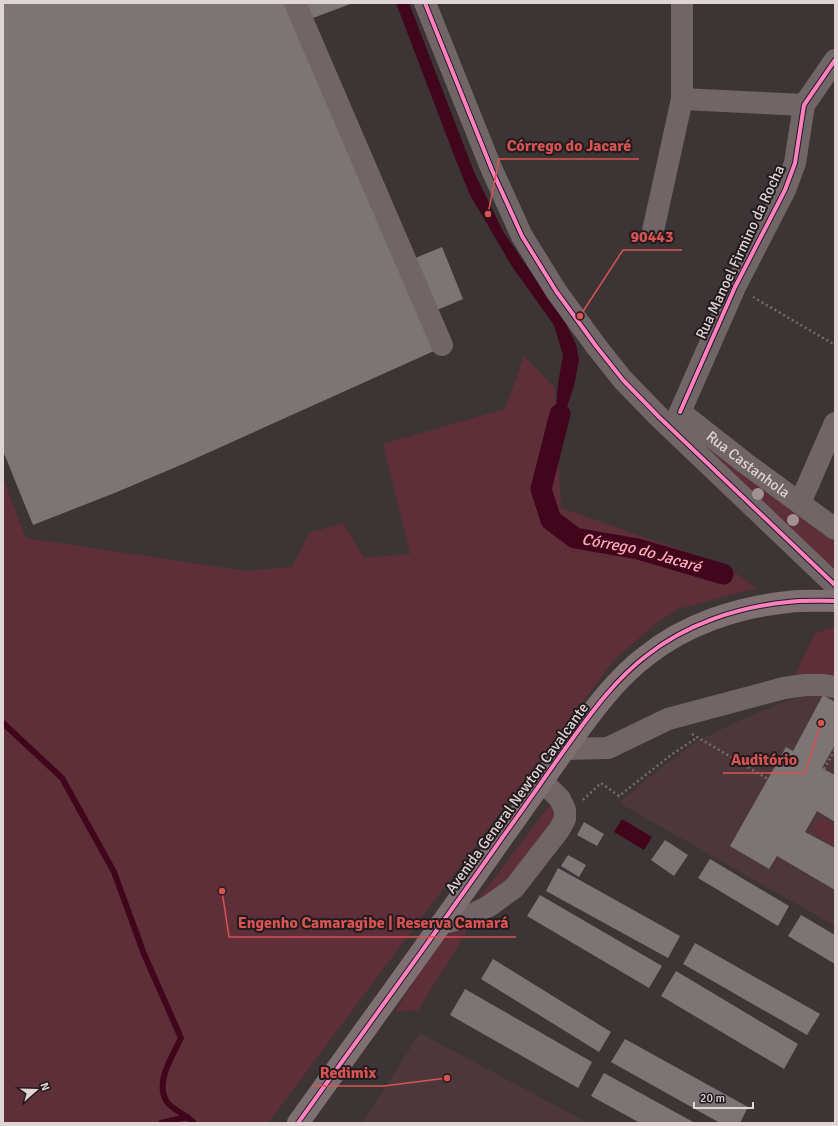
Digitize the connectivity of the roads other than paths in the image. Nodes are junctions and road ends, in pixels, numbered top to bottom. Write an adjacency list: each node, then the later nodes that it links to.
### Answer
1 (295, 3): 8 (street)
2 (425, 3): 10 (street)
3 (682, 3): 5 (street)
4 (835, 60): 6 (street, Rua Manoel Firmino da Rocha)
5 (682, 99): 6 (street); 7 (street)
6 (804, 104): 9 (street, Rua Manoel Firmino da Rocha)
7 (653, 231)
8 (442, 345)
9 (680, 412): 10 (street); 12 (street, Rua Castanhola)
10 (659, 417): 14 (street)
11 (835, 424): 12 (street)
12 (800, 503): 13 (street, Rua Castanhola)
13 (835, 528)
14 (835, 585)
15 (835, 600): 17 (main road, Avenida General Newton Cavalcante)
16 (835, 687): 17 (street)
17 (565, 749): 18 (main road, Avenida General Newton Cavalcante)
18 (542, 781): 19 (main road, Avenida General Newton Cavalcante); 19 (street)
19 (441, 924): 20 (main road, Avenida General Newton Cavalcante)
20 (298, 1123)

